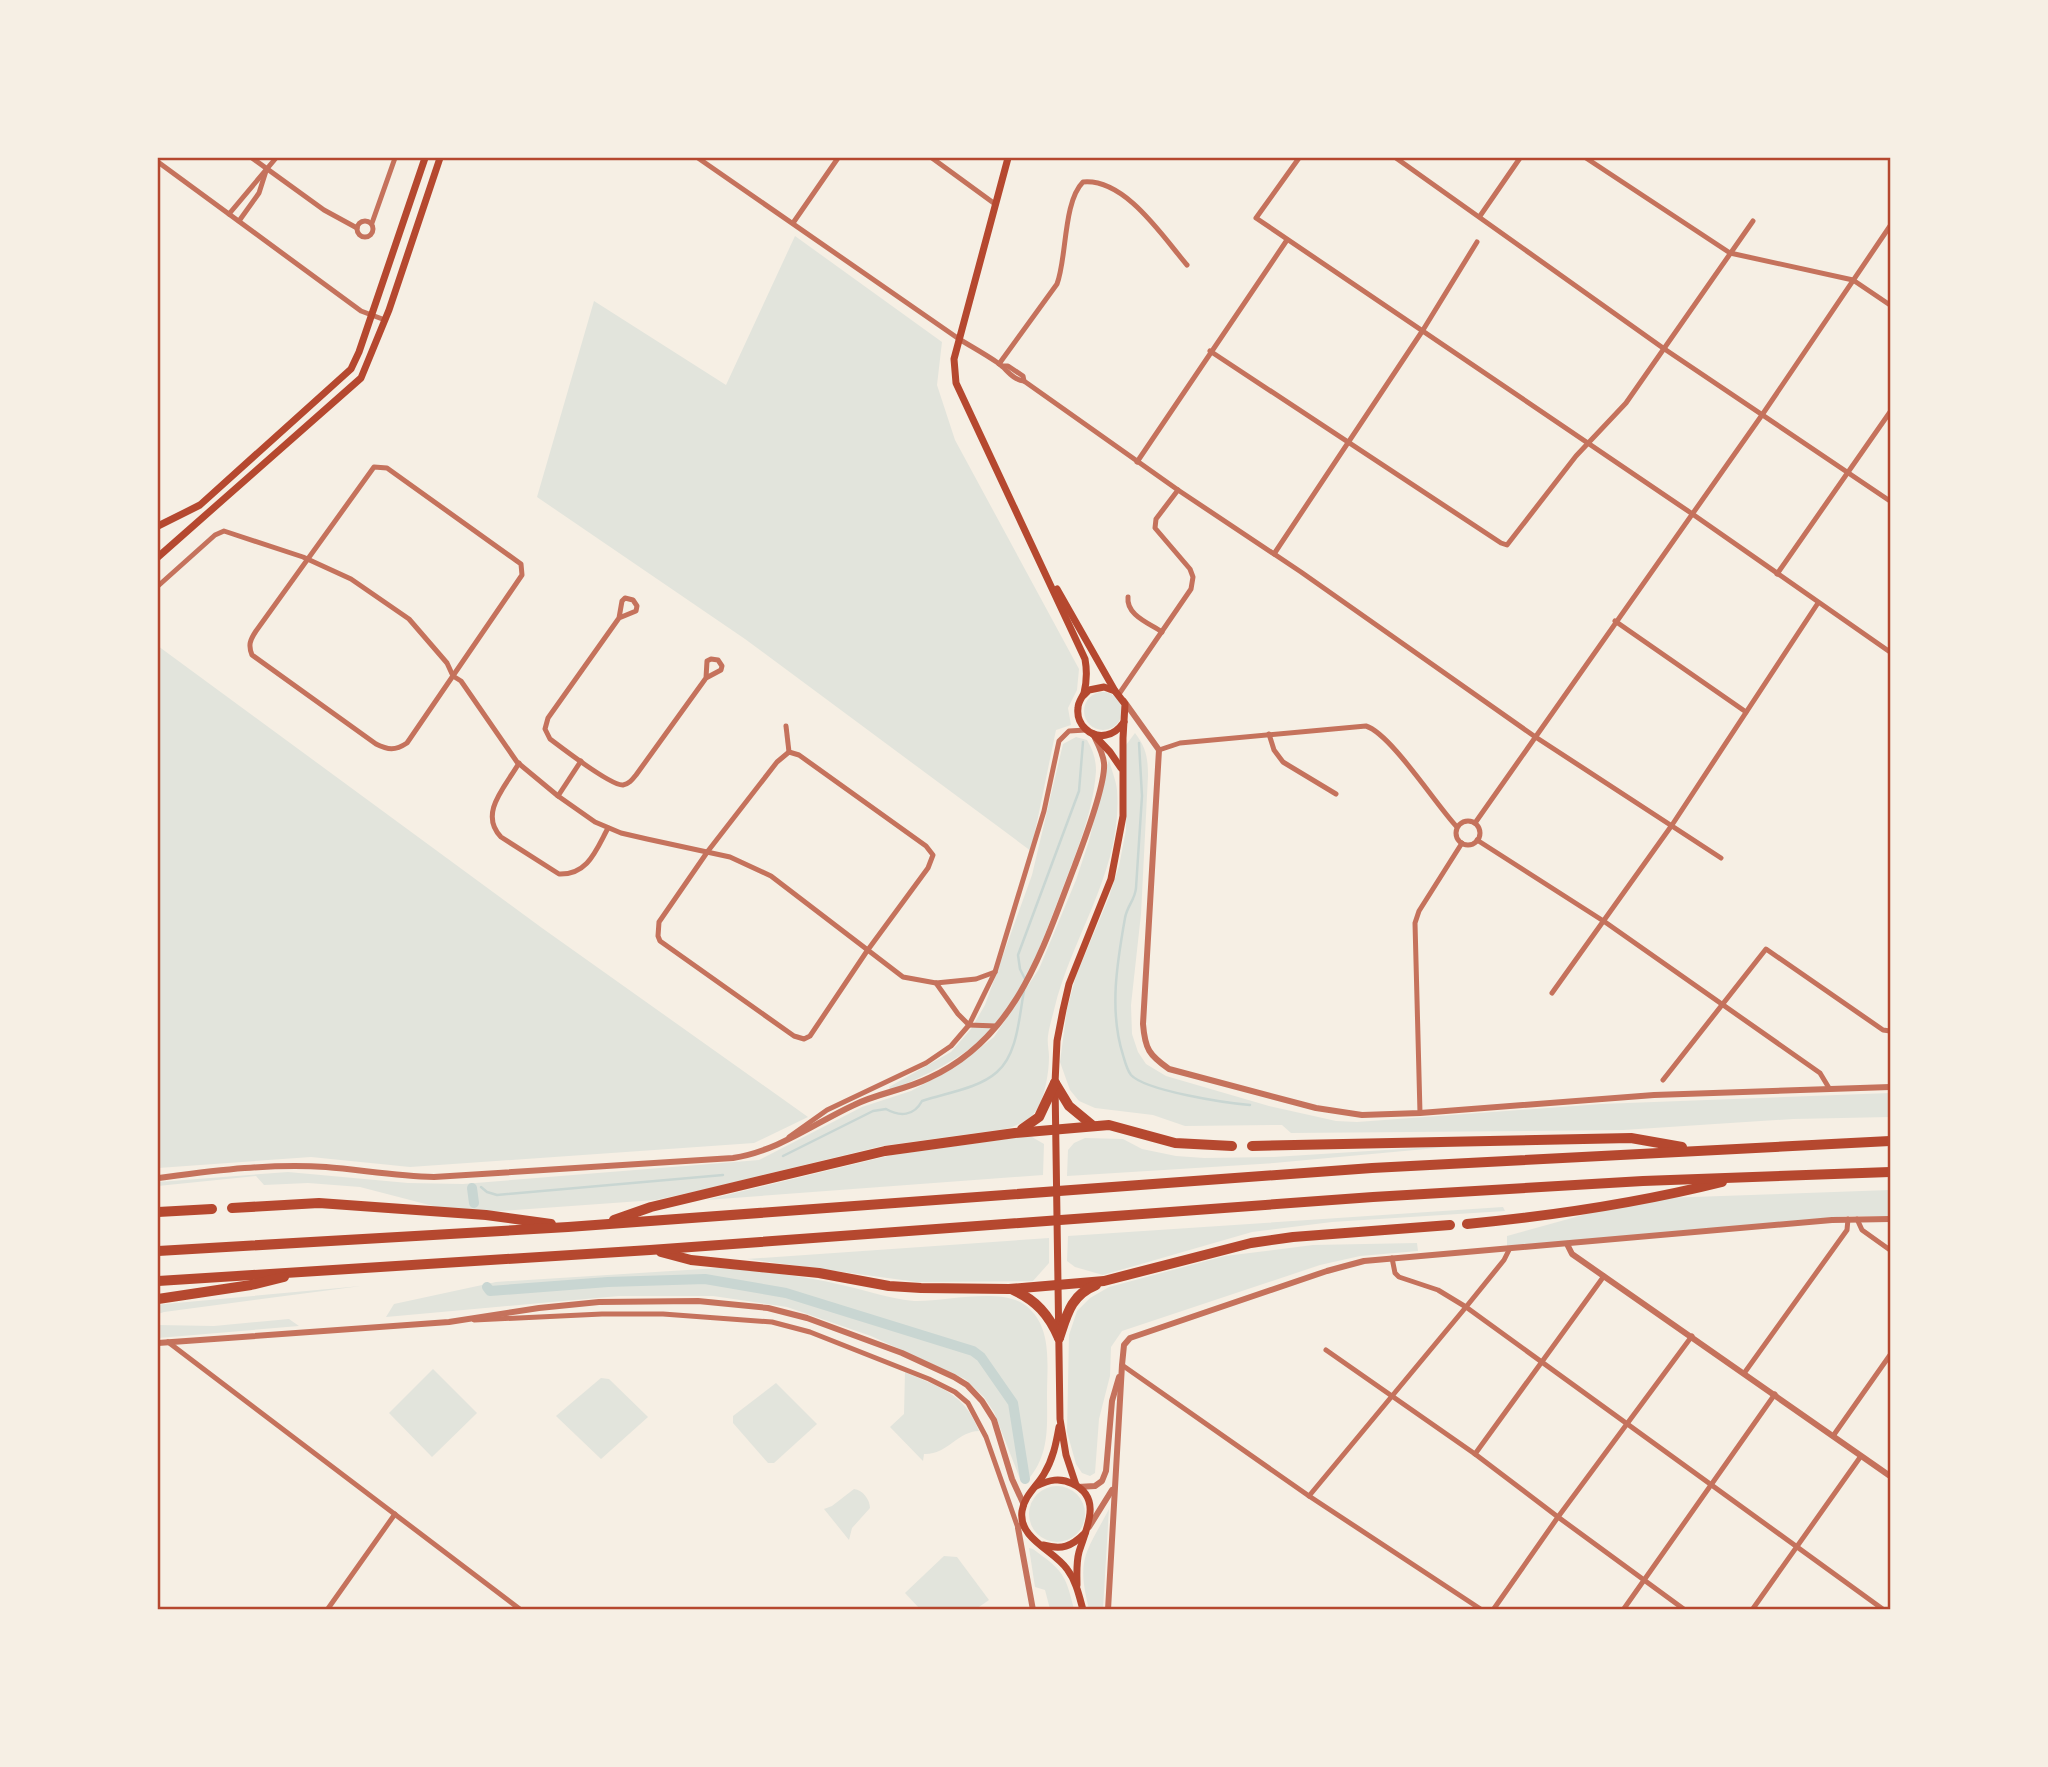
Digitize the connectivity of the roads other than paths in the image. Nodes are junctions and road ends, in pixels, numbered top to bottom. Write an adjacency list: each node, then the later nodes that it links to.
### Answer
1 (252, 158): 15 (street)
2 (276, 158): 15 (street)
3 (395, 158): 21 (street)
4 (425, 158): 31 (main road)
5 (440, 158): 32 (main road)
6 (698, 158): 22 (street)
7 (838, 158): 22 (street)
8 (932, 158): 16 (street)
9 (1008, 158): 16 (main road)
10 (1299, 158): 25 (street)
11 (1396, 158): 18 (street)
12 (1520, 158): 18 (street)
13 (1586, 158): 27 (street)
14 (158, 162): 17 (street)
15 (267, 168): 17 (street); 19 (street); 24 (street)
16 (995, 204): 34 (main road)
17 (229, 214): 19 (street)
18 (1480, 216): 35 (street)
19 (239, 221): 31 (street)
20 (1753, 221): 27 (street)
21 (372, 223): 24 (street); 24 (street)
22 (793, 223): 34 (street)
23 (1891, 226): 29 (street)
24 (357, 228)
25 (1287, 240): 33 (street); 36 (street)
26 (1477, 242): 33 (street)
27 (1730, 253): 29 (street); 35 (street)
28 (1188, 265): 37 (street)
29 (1853, 280): 30 (street); 39 (street)
30 (1891, 305)
31 (372, 315): 32 (street); 47 (main road)
32 (385, 320): 50 (main road)
33 (1423, 330): 40 (street); 41 (street)
34 (959, 339): 37 (street); 48 (main road)
35 (1664, 348): 39 (street); 41 (street)
36 (1210, 351): 40 (street); 42 (street)
37 (1001, 365): 42 (street)
38 (1891, 412): 43 (street)
39 (1762, 415): 43 (street); 46 (street)
40 (1347, 443): 41 (street); 49 (street)
41 (1588, 444): 46 (street)
42 (1138, 462): 44 (street)
43 (1849, 472): 45 (street); 52 (street)
44 (1178, 490): 49 (street); 58 (street)
45 (1891, 501)
46 (1691, 513): 52 (street); 57 (street)
47 (158, 526)
48 (1029, 536): 62 (main road); 63 (main road)
49 (1274, 554): 69 (street)
50 (158, 557)
51 (307, 559): 53 (street); 60 (street); 60 (street); 60 (street)
52 (1777, 574): 55 (street)
53 (158, 586)
54 (1128, 597): 58 (street)
55 (1818, 604): 59 (street); 64 (street)
56 (619, 618): 72 (street)
57 (1615, 621): 64 (street); 69 (street)
58 (1162, 632): 62 (street)
59 (1891, 652)
60 (453, 676): 73 (street)
61 (706, 678): 72 (street)
62 (1118, 694): 63 (main road); 65 (main road); 70 (street)
63 (1084, 695): 67 (main road)
64 (1746, 712): 78 (street)
65 (1125, 720): 67 (main road); 74 (main road)
66 (786, 726): 71 (street)
67 (1091, 734): 74 (main road); 87 (street); 92 (street)
68 (1269, 734): 70 (street); 75 (street); 79 (street)
69 (1534, 736): 77 (street); 78 (street)
70 (1159, 750): 98 (street)
71 (789, 752): 83 (street); 86 (street)
72 (581, 761): 76 (street)
73 (519, 763): 76 (street); 80 (street)
74 (1122, 772): 95 (main road)
75 (1336, 794)
76 (558, 796): 80 (street)
77 (1475, 823): 79 (street); 81 (street)
78 (1672, 825): 84 (street); 85 (street)
79 (1457, 827): 82 (street)
80 (608, 828): 83 (street)
81 (1478, 840): 82 (street); 85 (street)
82 (1462, 843): 98 (street)
83 (708, 851): 86 (street); 86 (street)
84 (1721, 858)
85 (1605, 922): 89 (street); 90 (street)
86 (867, 951): 88 (street)
87 (995, 972): 88 (street); 91 (street)
88 (936, 983): 91 (street)
89 (1552, 993)
90 (1722, 1004): 93 (street); 94 (street); 97 (street)
91 (969, 1025): 92 (street); 105 (street)
92 (999, 1026): 105 (street)
93 (1891, 1031)
94 (1663, 1080)
95 (1055, 1083): 99 (highway); 100 (main road); 101 (highway)
96 (1891, 1087): 97 (street)
97 (1829, 1088): 98 (street)
98 (1420, 1113)
99 (1092, 1125): 100 (highway); 103 (highway)
100 (1056, 1129): 101 (highway); 130 (main road)
101 (1015, 1133): 117 (highway)
102 (1891, 1141): 106 (highway)
103 (1233, 1146)
104 (1252, 1146): 106 (highway)
105 (775, 1147): 109 (street)
106 (1700, 1150): 117 (highway)
107 (1891, 1171): 108 (highway)
108 (1742, 1177): 116 (highway); 121 (highway)
109 (158, 1178)
110 (232, 1208): 119 (highway)
111 (212, 1209): 112 (highway)
112 (158, 1212)
113 (1848, 1219): 114 (street); 120 (street); 143 (street)
114 (1857, 1219): 115 (street); 123 (street)
115 (1891, 1219)
116 (1467, 1224)
117 (601, 1225): 119 (highway)
118 (1450, 1226): 129 (highway)
119 (568, 1227): 124 (highway)
120 (1567, 1244): 122 (street); 127 (street)
121 (650, 1250): 126 (highway); 131 (highway)
122 (1509, 1250): 125 (street); 133 (street)
123 (1891, 1250)
124 (158, 1251)
125 (1392, 1258): 133 (street); 142 (street)
126 (312, 1270): 128 (highway); 132 (highway)
127 (1604, 1276): 135 (street); 141 (street)
128 (158, 1282)
129 (1104, 1282): 130 (highway); 136 (highway)
130 (1057, 1285): 131 (highway); 136 (main road)
131 (1009, 1289): 136 (highway)
132 (158, 1299)
133 (1466, 1307): 141 (street); 145 (street)
134 (460, 1321): 137 (street); 157 (street); 160 (street)
135 (1692, 1336): 143 (street); 147 (street)
136 (1059, 1338): 146 (main road)
137 (167, 1342): 138 (street); 158 (street)
138 (158, 1343)
139 (1326, 1350): 145 (street)
140 (1891, 1355): 148 (street)
141 (1543, 1363): 147 (street); 149 (street)
142 (1122, 1364): 152 (street); 155 (street); 156 (street)
143 (1745, 1372): 144 (street)
144 (1776, 1394): 148 (street); 153 (street)
145 (1391, 1395): 149 (street); 156 (street)
146 (1060, 1419): 154 (main road); 155 (main road)
147 (1627, 1423): 153 (street); 159 (street)
148 (1833, 1436): 150 (street)
149 (1475, 1454): 159 (street)
150 (1861, 1456): 151 (street); 163 (street)
151 (1891, 1476)
152 (1114, 1483): 161 (street); 170 (street)
153 (1711, 1483): 163 (street); 164 (street)
154 (1036, 1486): 155 (main road); 157 (main road)
155 (1077, 1486): 161 (main road)
156 (1310, 1496): 171 (street)
157 (1024, 1504): 160 (main road)
158 (395, 1514): 166 (street); 167 (street)
159 (1558, 1517): 164 (street); 172 (street)
160 (1021, 1526): 162 (main road); 168 (street)
161 (1088, 1530): 162 (main road); 165 (main road)
162 (1039, 1544): 165 (main road)
163 (1798, 1546): 175 (street); 176 (street)
164 (1643, 1580): 173 (street); 174 (street)
165 (1077, 1589): 169 (main road)
166 (327, 1609)
167 (522, 1609)
168 (1033, 1609)
169 (1083, 1609)
170 (1108, 1609)
171 (1482, 1609)
172 (1493, 1609)
173 (1623, 1609)
174 (1685, 1609)
175 (1752, 1609)
176 (1884, 1609)

